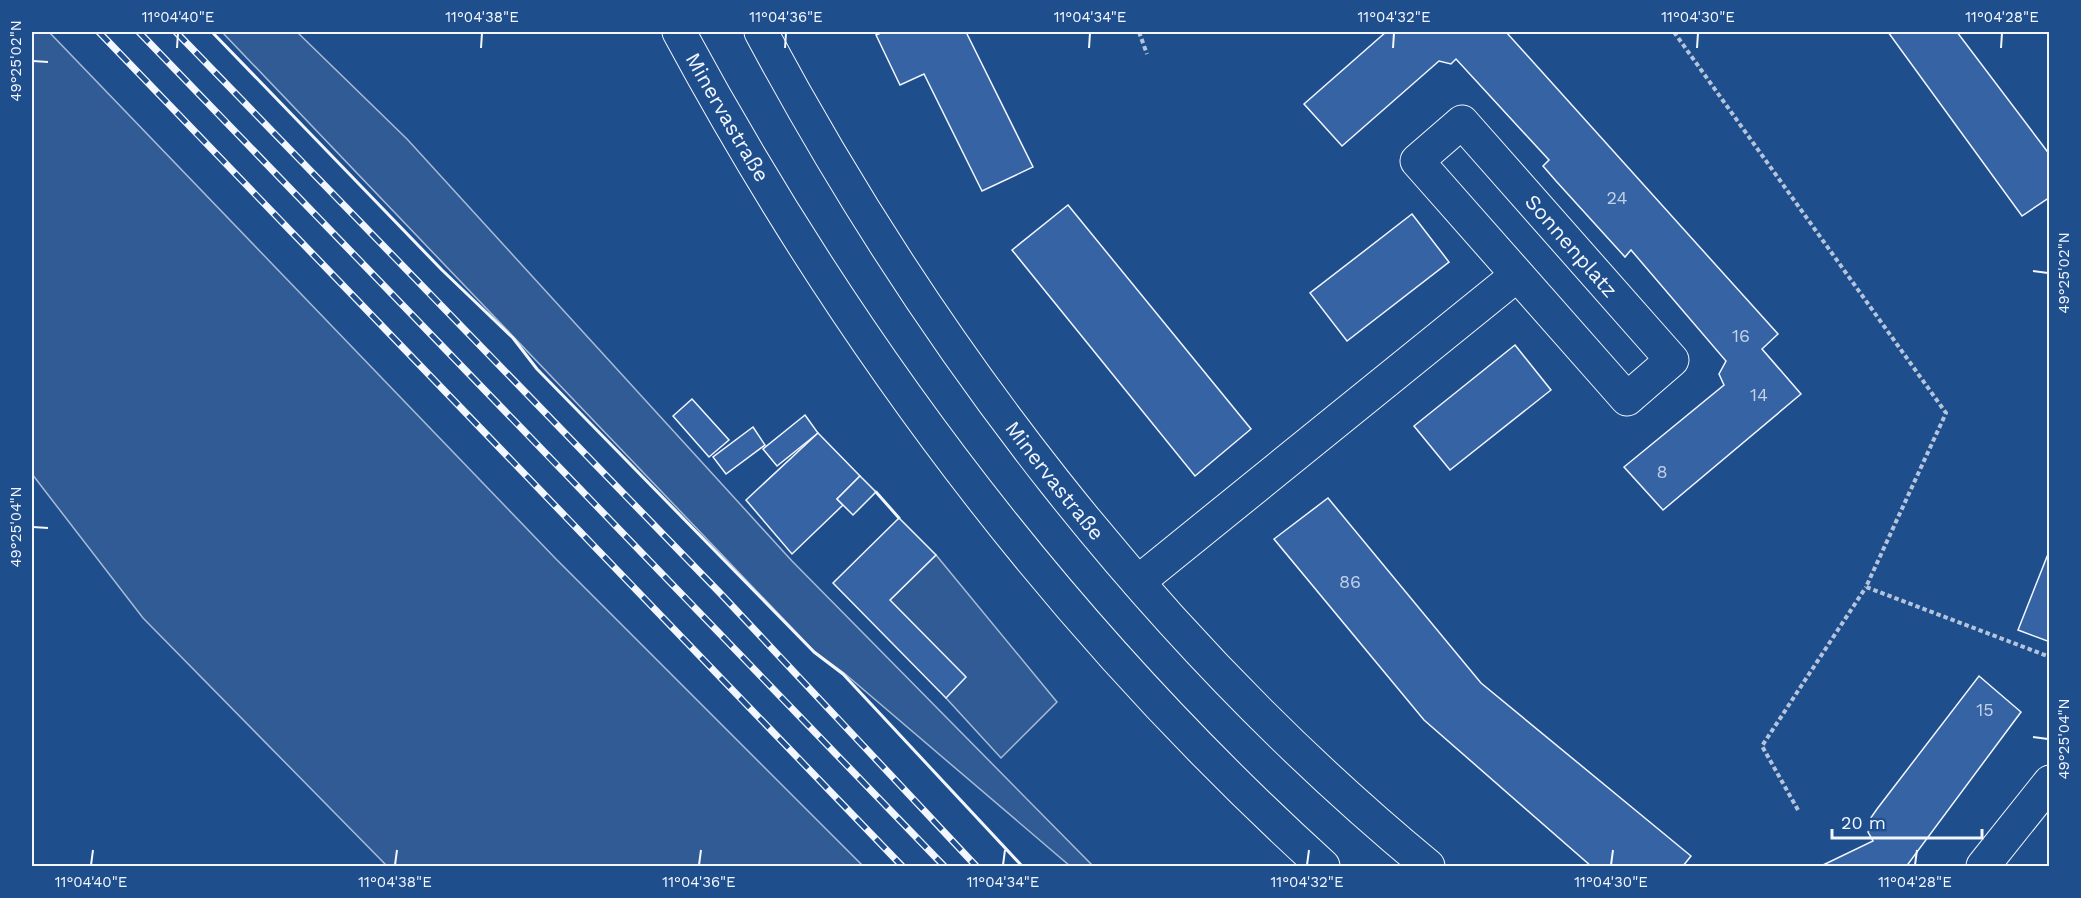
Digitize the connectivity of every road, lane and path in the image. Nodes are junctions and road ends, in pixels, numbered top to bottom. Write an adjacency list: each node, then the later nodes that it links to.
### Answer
1 (679, 32): 12 (main road, Minervastraße)
2 (761, 32): 7 (main road, Minervastraße)
3 (1139, 32): 5 (path)
4 (1674, 32): 8 (path)
5 (1147, 54)
6 (1517, 275): 6 (main road, Sonnenplatz); 7 (main road)
7 (1138, 582): 13 (main road, Minervastraße)
8 (1866, 587): 9 (path); 11 (path)
9 (2049, 657)
10 (2049, 782): 14 (main road)
11 (1798, 810)
12 (1323, 867)
13 (1428, 867)
14 (1983, 867)

